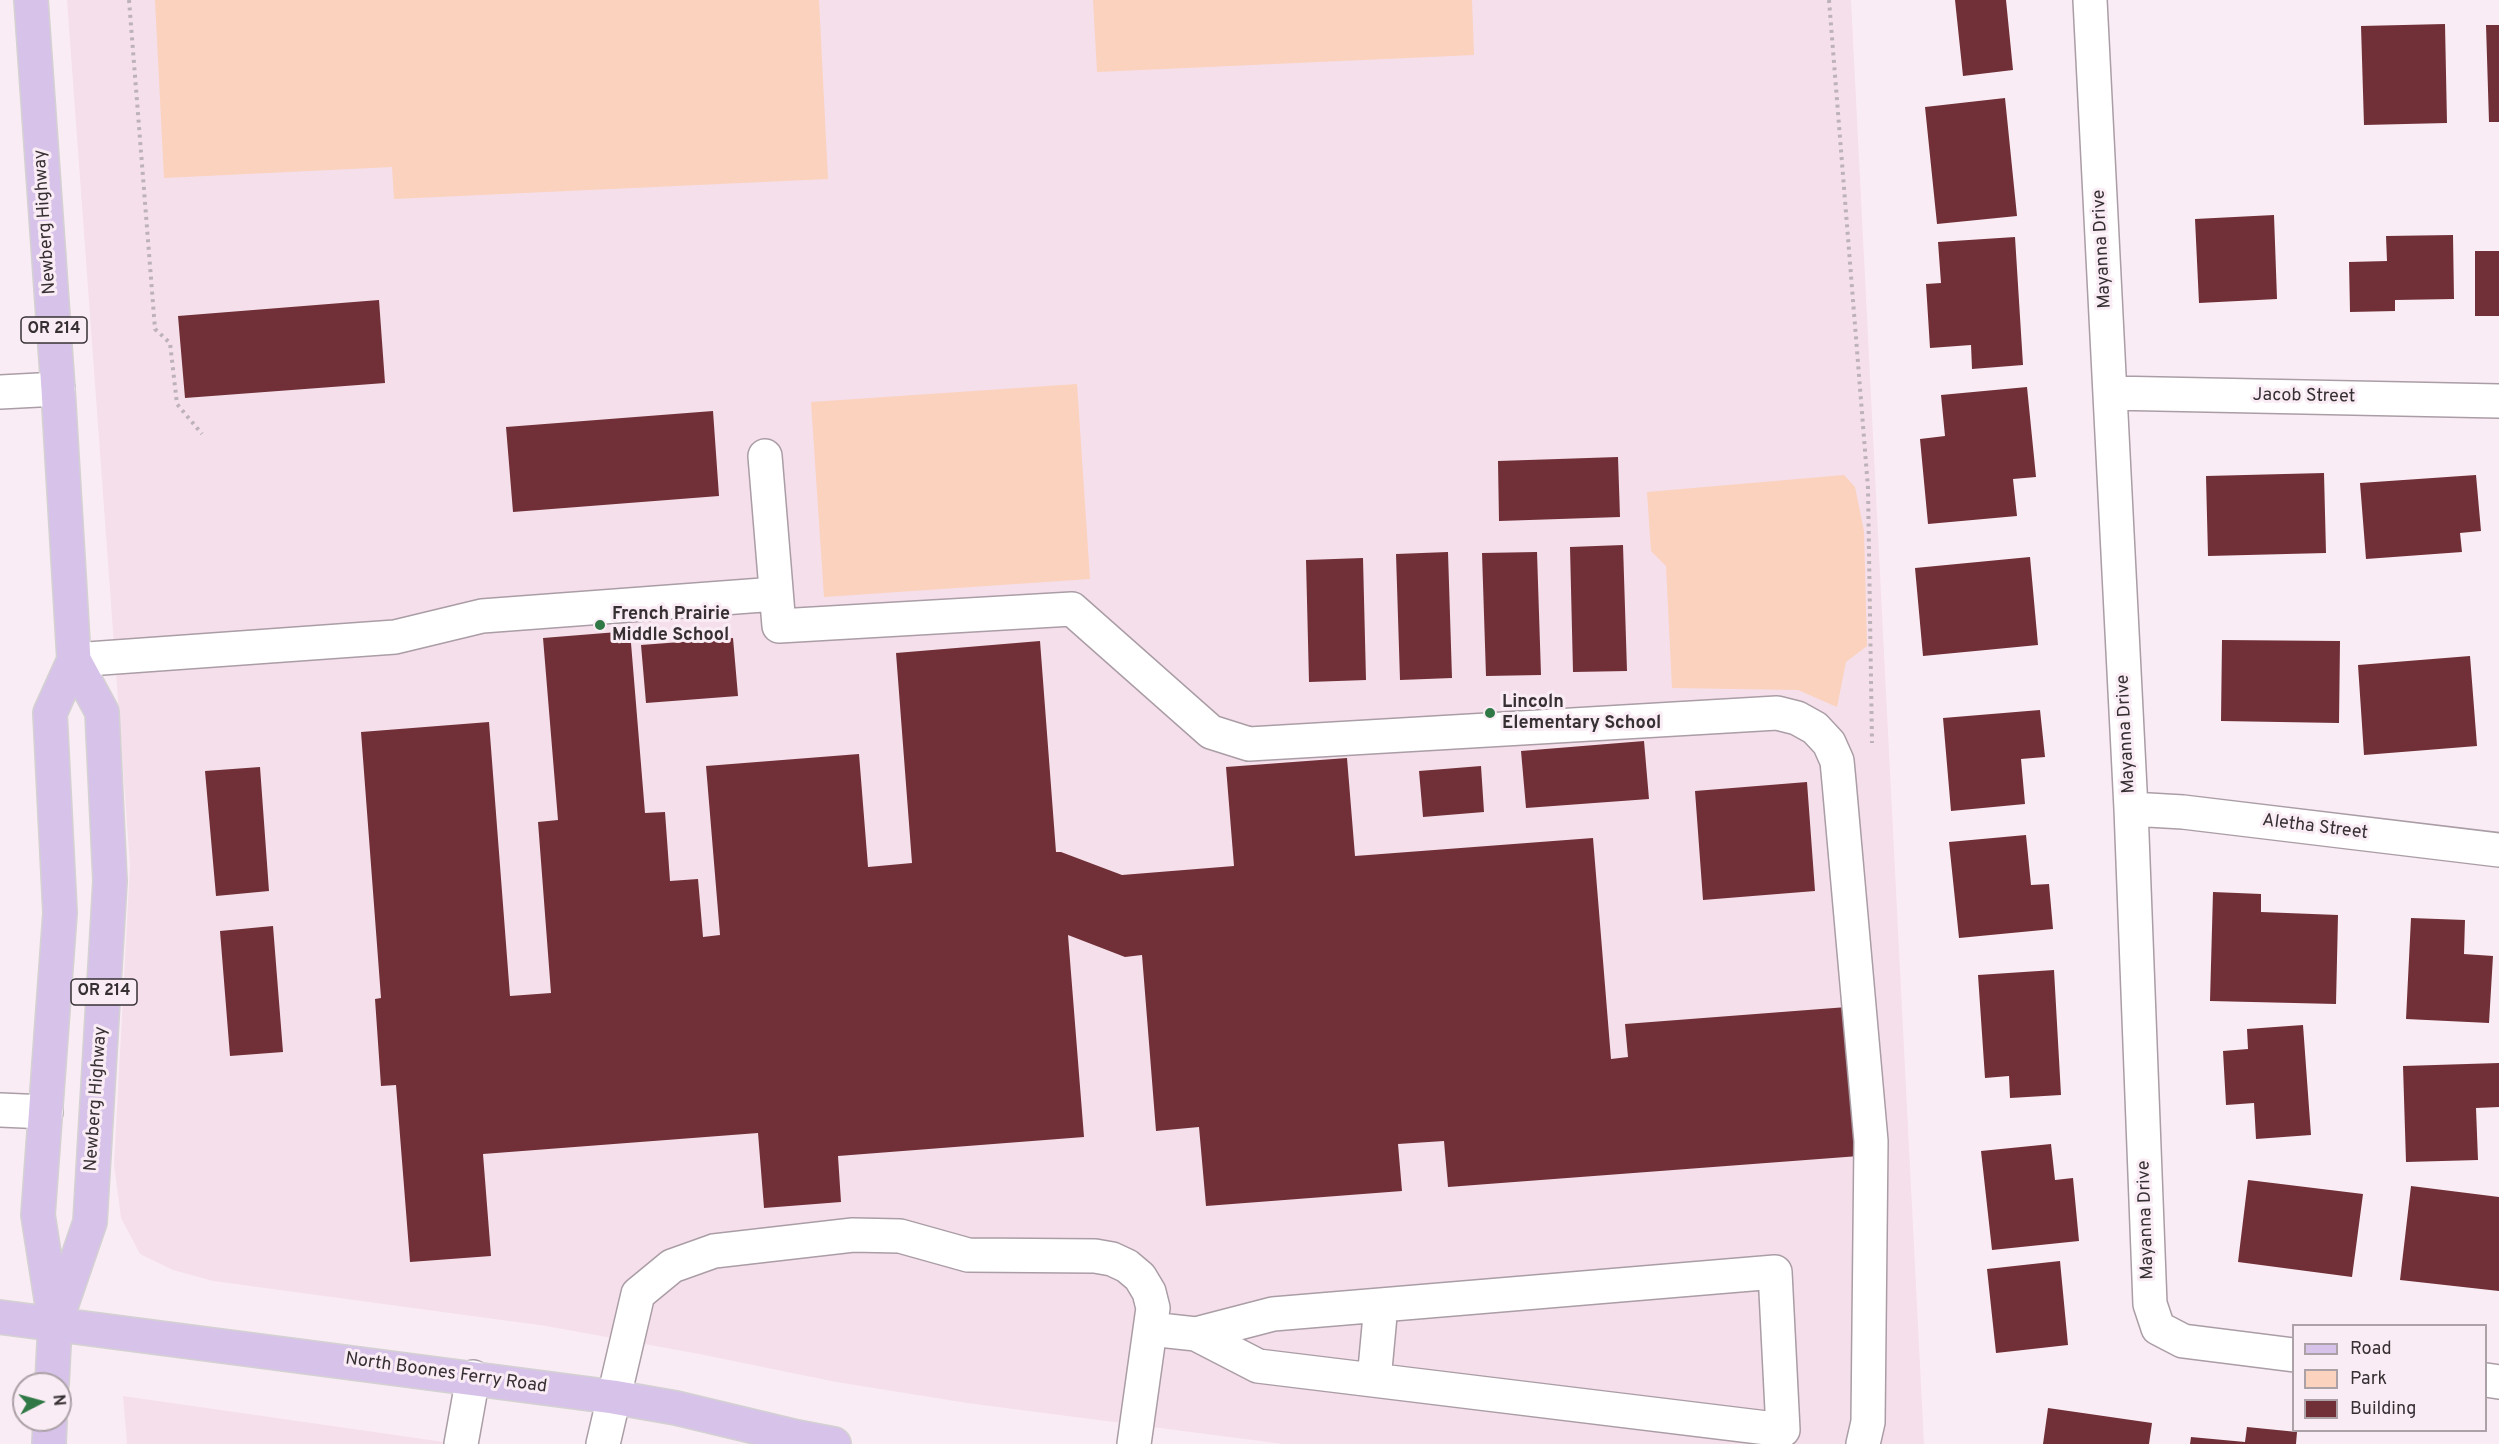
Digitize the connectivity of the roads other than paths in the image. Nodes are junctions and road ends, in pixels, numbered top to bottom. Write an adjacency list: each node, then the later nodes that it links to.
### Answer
1 (31, 0): 3 (main road, Newberg Highway / OR 214)
2 (2090, 0): 5 (street, Mayanna Drive)
3 (58, 389): 4 (street); 9 (main road, Newberg Highway / OR 214)
4 (0, 392)
5 (2110, 393): 6 (street, Jacob Street); 10 (street, Mayanna Drive)
6 (2499, 401)
7 (765, 456): 8 (street)
8 (776, 594): 9 (street); 28 (street)
9 (74, 660): 13 (main road, Newberg Highway / OR 214); 16 (main road, Newberg Highway / OR 214)
10 (2131, 809): 11 (street, Aletha Street); 19 (street, Mayanna Drive)
11 (2499, 850)
12 (0, 1110): 13 (street)
13 (46, 1112): 16 (main road, Newberg Highway / OR 214)
14 (1381, 1305): 18 (street); 22 (street); 22 (street)
15 (0, 1317): 16 (main road, North Boones Ferry Road)
16 (55, 1324): 20 (main road, Newberg Highway / OR 214); 21 (main road, North Boones Ferry Road)
17 (1150, 1329): 18 (street); 23 (street); 27 (street)
18 (1197, 1334): 22 (street)
19 (2292, 1355)
20 (53, 1372)
21 (473, 1377): 23 (main road, North Boones Ferry Road); 25 (street)
22 (1374, 1380)
23 (613, 1397): 24 (main road, North Boones Ferry Road); 26 (street)
24 (819, 1443)
25 (461, 1444)
26 (603, 1444)
27 (1134, 1444)
28 (1863, 1444)

